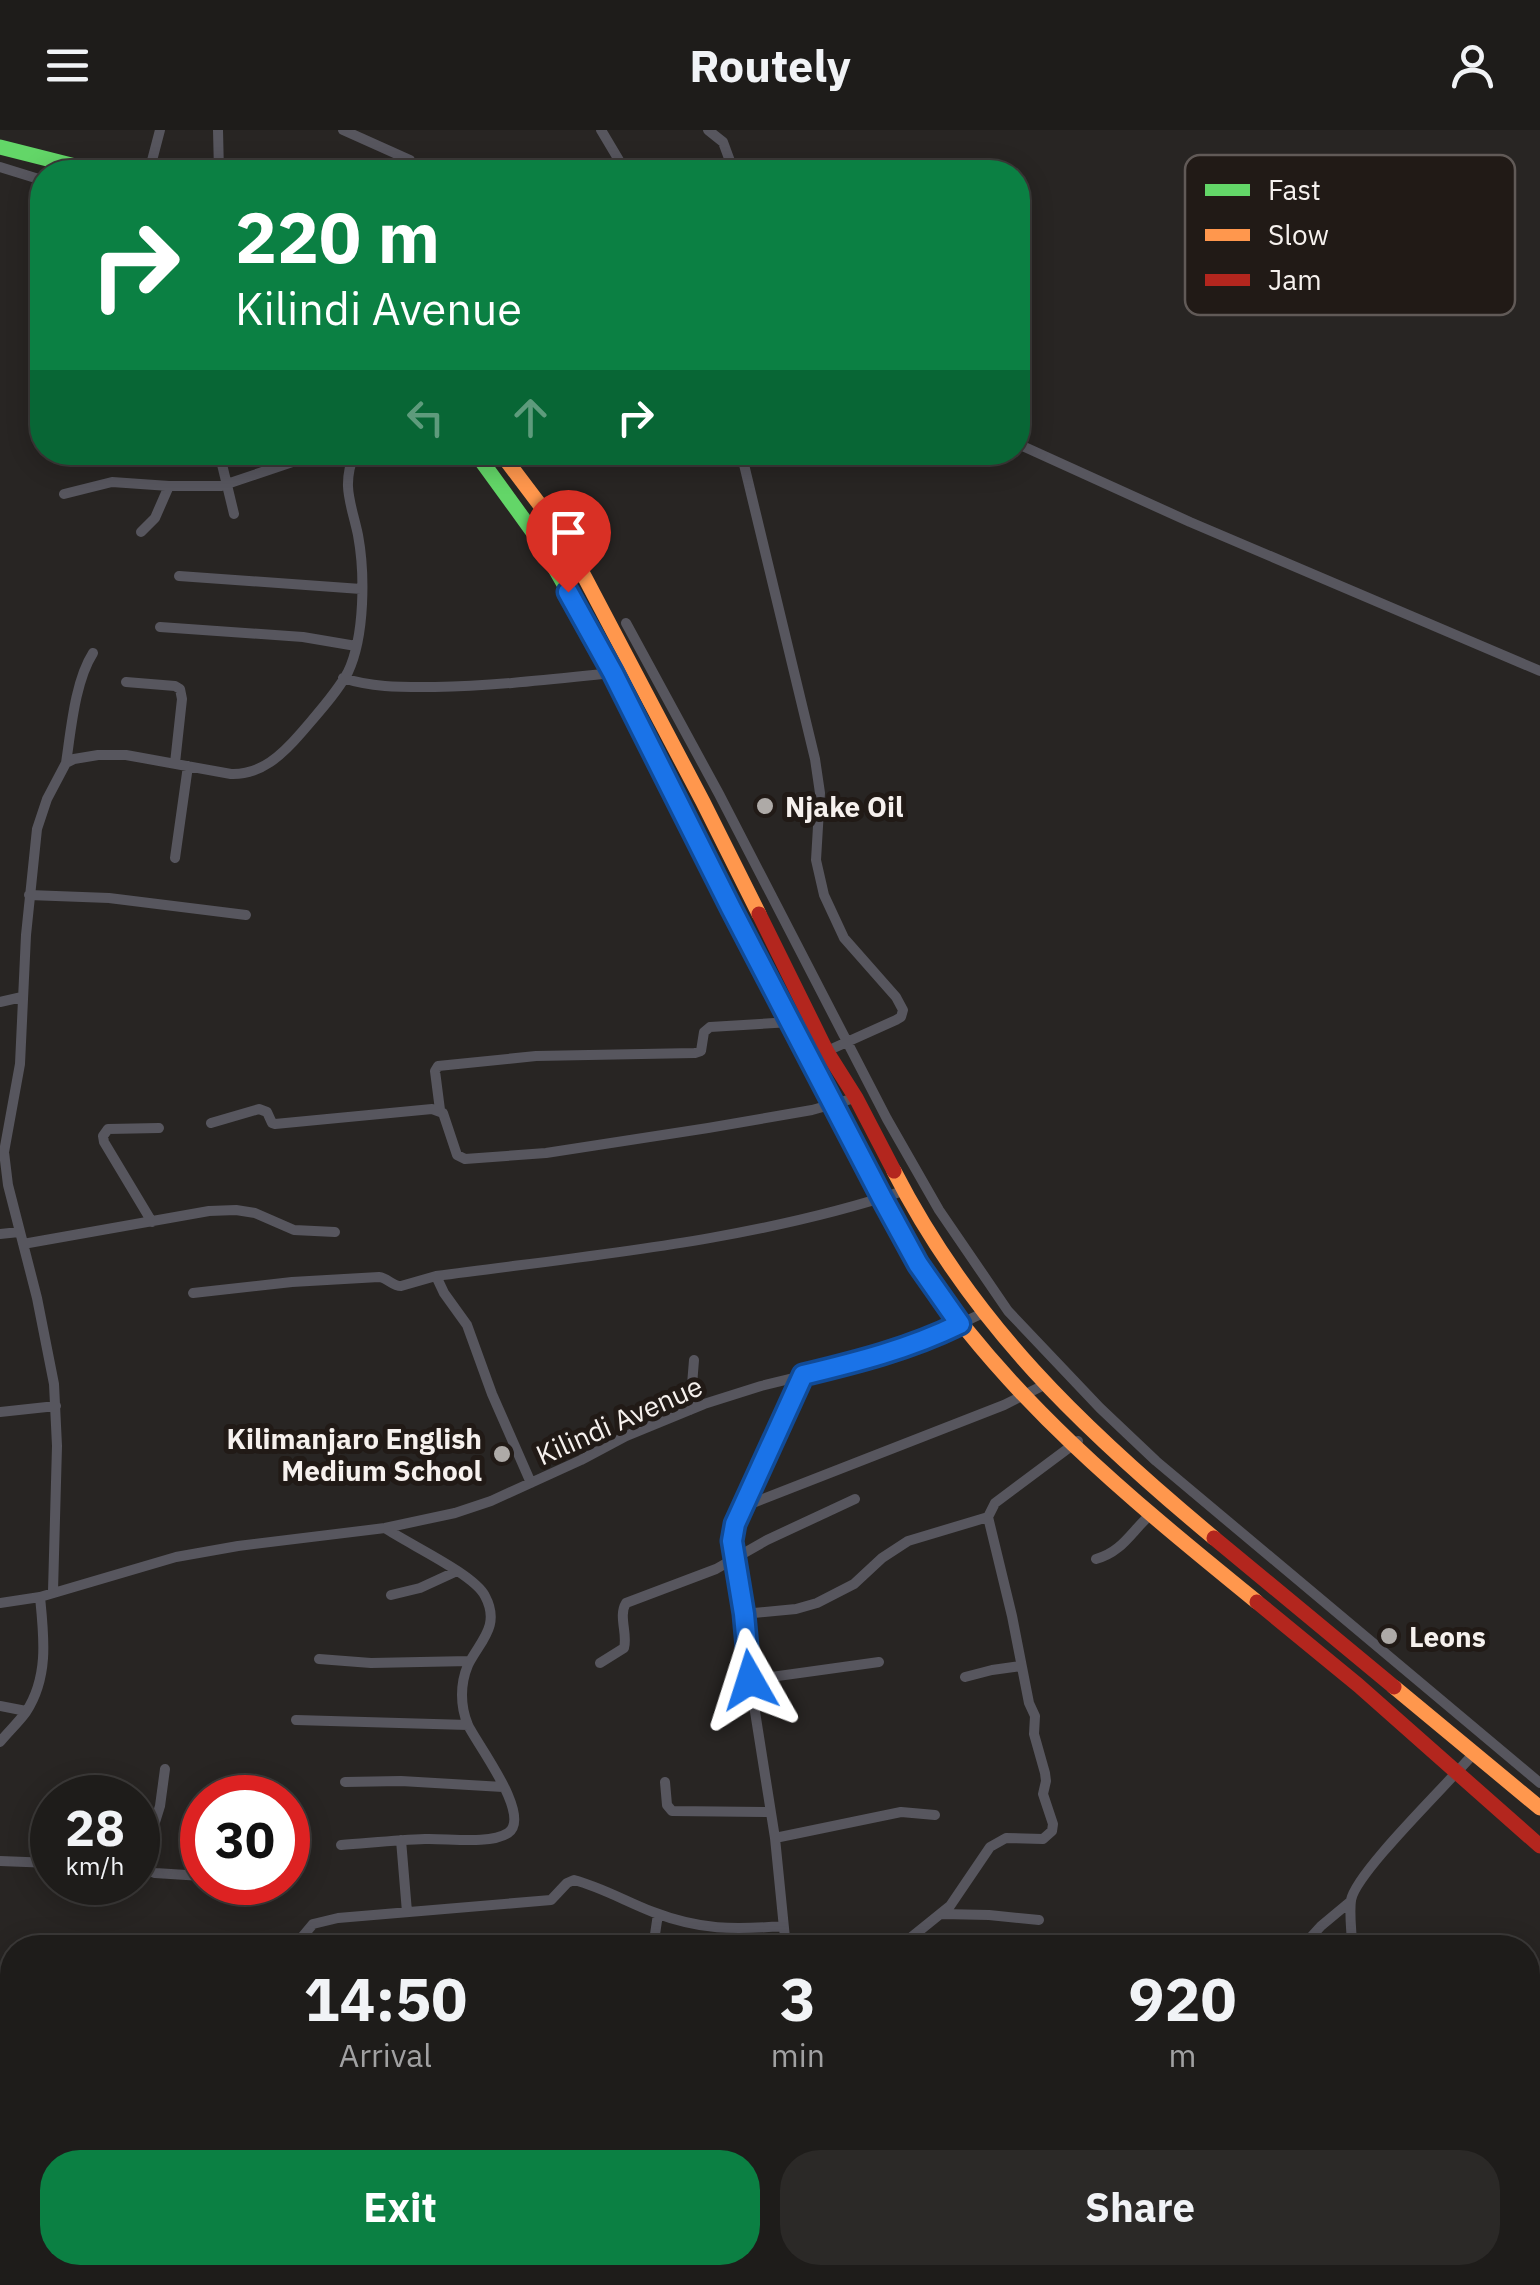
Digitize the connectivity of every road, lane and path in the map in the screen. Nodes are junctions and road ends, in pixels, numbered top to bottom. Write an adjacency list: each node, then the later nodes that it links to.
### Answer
1 (160, 130): 8 (street)
2 (218, 130): 9 (street)
3 (343, 130): 10 (street)
4 (601, 130): 11 (street)
5 (708, 130): 12 (street)
6 (0, 147): 7 (main road)
7 (51, 160)
8 (152, 160)
9 (219, 160)
10 (410, 160)
11 (619, 160)
12 (729, 160)
13 (0, 167): 14 (street)
14 (30, 176)
15 (1030, 449): 33 (street)
16 (221, 465): 22 (street)
17 (280, 465): 22 (street)
18 (352, 465): 28 (street)
19 (483, 465): 34 (main road)
20 (510, 465): 45 (main road)
21 (744, 465): 47 (street)
22 (225, 485): 23 (street); 25 (street)
23 (169, 486): 24 (street); 26 (street)
24 (64, 494)
25 (234, 514)
26 (141, 532)
27 (179, 576): 28 (street)
28 (362, 590): 31 (street)
29 (626, 623): 47 (street)
30 (160, 626): 31 (street)
31 (356, 646): 35 (street)
32 (93, 653): 38 (street)
33 (1540, 671)
34 (613, 673): 35 (street); 46 (main road)
35 (343, 678): 39 (street)
36 (126, 682): 37 (street)
37 (175, 762): 38 (street); 39 (street)
38 (66, 763): 41 (street)
39 (188, 766): 40 (street)
40 (175, 858)
41 (29, 895): 42 (street); 43 (street)
42 (246, 915)
43 (22, 997): 44 (street); 59 (street)
44 (0, 1002)
45 (809, 1018): 46 (street); 48 (main road)
46 (790, 1023): 50 (main road); 51 (street)
47 (848, 1040): 48 (street); 104 (street)
48 (826, 1052): 49 (main road)
49 (856, 1098): 50 (street); 54 (main road)
50 (833, 1105): 51 (street); 55 (main road)
51 (440, 1110): 52 (street)
52 (211, 1123)
53 (159, 1128): 56 (street)
54 (903, 1191): 55 (street); 62 (main road)
55 (882, 1198): 60 (street); 63 (main road)
56 (152, 1222): 57 (street); 59 (street)
57 (335, 1232)
58 (0, 1234): 59 (street)
59 (21, 1238): 68 (street)
60 (436, 1276): 61 (street); 73 (street)
61 (193, 1292)
62 (983, 1312): 63 (street, Kilindi Avenue); 66 (main road)
63 (960, 1324): 65 (street, Kilindi Avenue); 67 (main road)
64 (694, 1360): 69 (street)
65 (803, 1375): 69 (street, Kilindi Avenue); 75 (street)
66 (1044, 1384): 67 (street); 71 (main road)
67 (1024, 1396): 72 (main road); 75 (street)
68 (56, 1406): 70 (street); 82 (street)
69 (690, 1410): 73 (street, Kilindi Avenue)
70 (0, 1412)
71 (1090, 1431): 72 (street); 99 (main road)
72 (1074, 1444): 76 (main road); 77 (street)
73 (531, 1483): 78 (street, Kilindi Avenue)
74 (854, 1499): 79 (street)
75 (744, 1507): 79 (street)
76 (1150, 1514): 80 (street); 101 (main road)
77 (988, 1516): 86 (street); 91 (street)
78 (385, 1528): 81 (street); 82 (street, Kilindi Avenue)
79 (735, 1557): 86 (street); 90 (street)
80 (1096, 1559)
81 (457, 1571): 83 (street); 88 (street)
82 (54, 1591): 84 (street, Kilindi Avenue)
83 (391, 1595)
84 (40, 1597): 85 (street, Kilindi Avenue); 95 (street)
85 (0, 1603)
86 (744, 1614): 93 (street)
87 (320, 1659): 88 (street)
88 (470, 1661): 97 (street)
89 (879, 1662): 93 (street)
90 (600, 1663)
91 (1022, 1666): 92 (street); 119 (street)
92 (965, 1677)
93 (750, 1680): 108 (street)
94 (0, 1706): 95 (street)
95 (26, 1711): 98 (street)
96 (296, 1720): 97 (street)
97 (468, 1724): 105 (street)
98 (0, 1742)
99 (1474, 1754): 101 (street); 107 (main road)
100 (165, 1770): 106 (street)
101 (1456, 1775): 113 (main road); 116 (street)
102 (345, 1782): 105 (street)
103 (665, 1782): 108 (street)
104 (1540, 1783)
105 (504, 1787): 111 (street)
106 (160, 1806)
107 (1540, 1808)
108 (770, 1812): 110 (street)
109 (935, 1815): 110 (street)
110 (776, 1838): 121 (street)
111 (401, 1840): 112 (street); 117 (street)
112 (341, 1845)
113 (1540, 1846)
114 (0, 1861): 115 (street)
115 (30, 1863)
116 (1351, 1901): 126 (street); 127 (street)
117 (407, 1912): 118 (street); 122 (street)
118 (658, 1914): 121 (street); 123 (street)
119 (942, 1914): 120 (street); 125 (street)
120 (1039, 1920)
121 (783, 1926): 124 (street)
122 (304, 1935)
123 (655, 1935)
124 (784, 1935)
125 (913, 1935)
126 (1313, 1935)
127 (1352, 1935)

